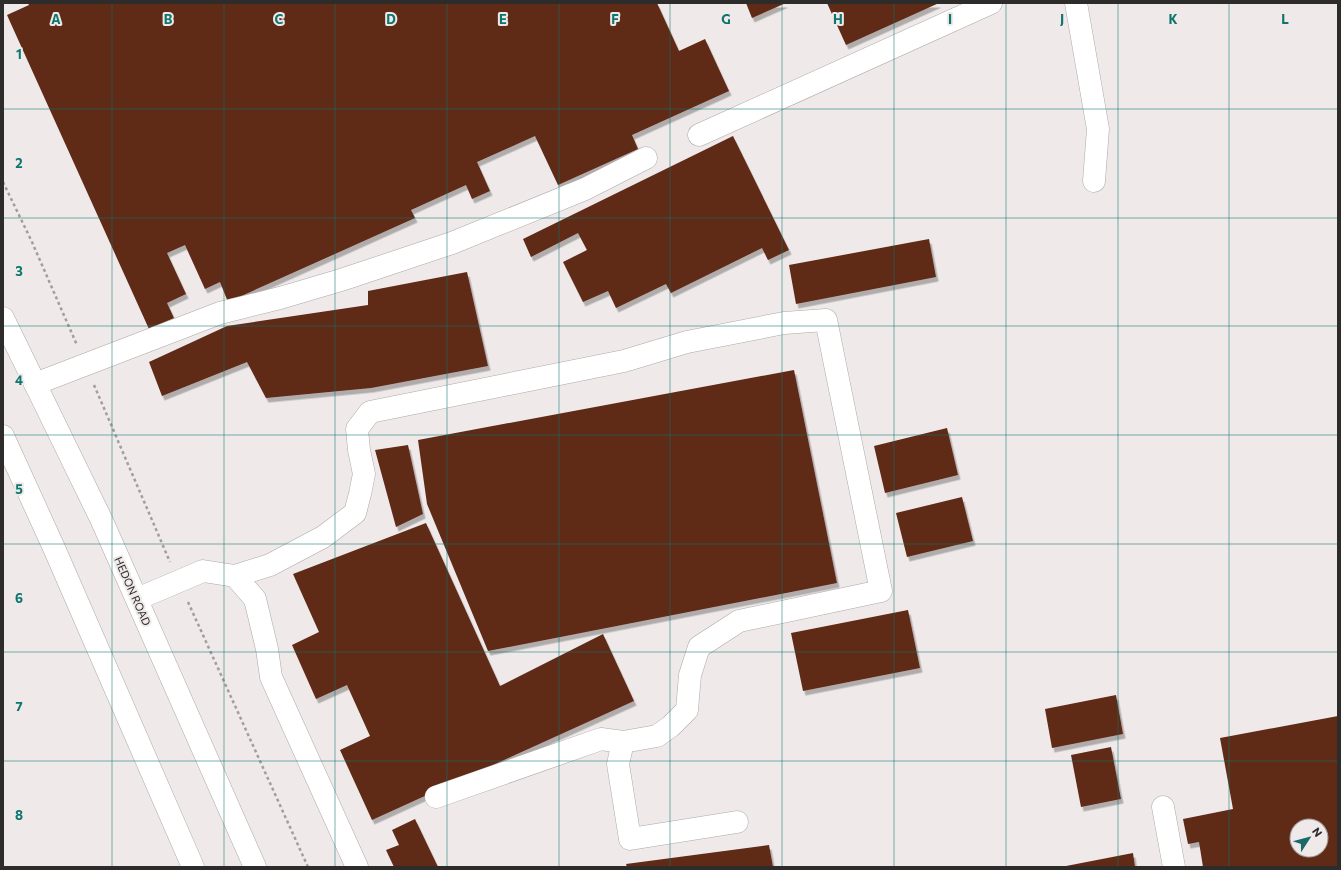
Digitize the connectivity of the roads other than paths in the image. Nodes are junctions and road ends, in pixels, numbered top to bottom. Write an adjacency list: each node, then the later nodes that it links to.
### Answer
1 (991, 3): 3 (main road)
2 (1076, 3): 5 (main road)
3 (699, 135)
4 (646, 158): 7 (main road)
5 (1094, 181)
6 (3, 318): 7 (main road, HEDON ROAD)
7 (35, 384): 10 (main road, HEDON ROAD)
8 (3, 436): 15 (main road)
9 (235, 576): 10 (main road); 11 (main road); 17 (main road)
10 (137, 599): 16 (main road, HEDON ROAD)
11 (623, 742): 12 (main road); 14 (main road)
12 (436, 797)
13 (1163, 807): 18 (main road)
14 (737, 822)
15 (193, 867)
16 (255, 867)
17 (357, 867)
18 (1174, 867)

